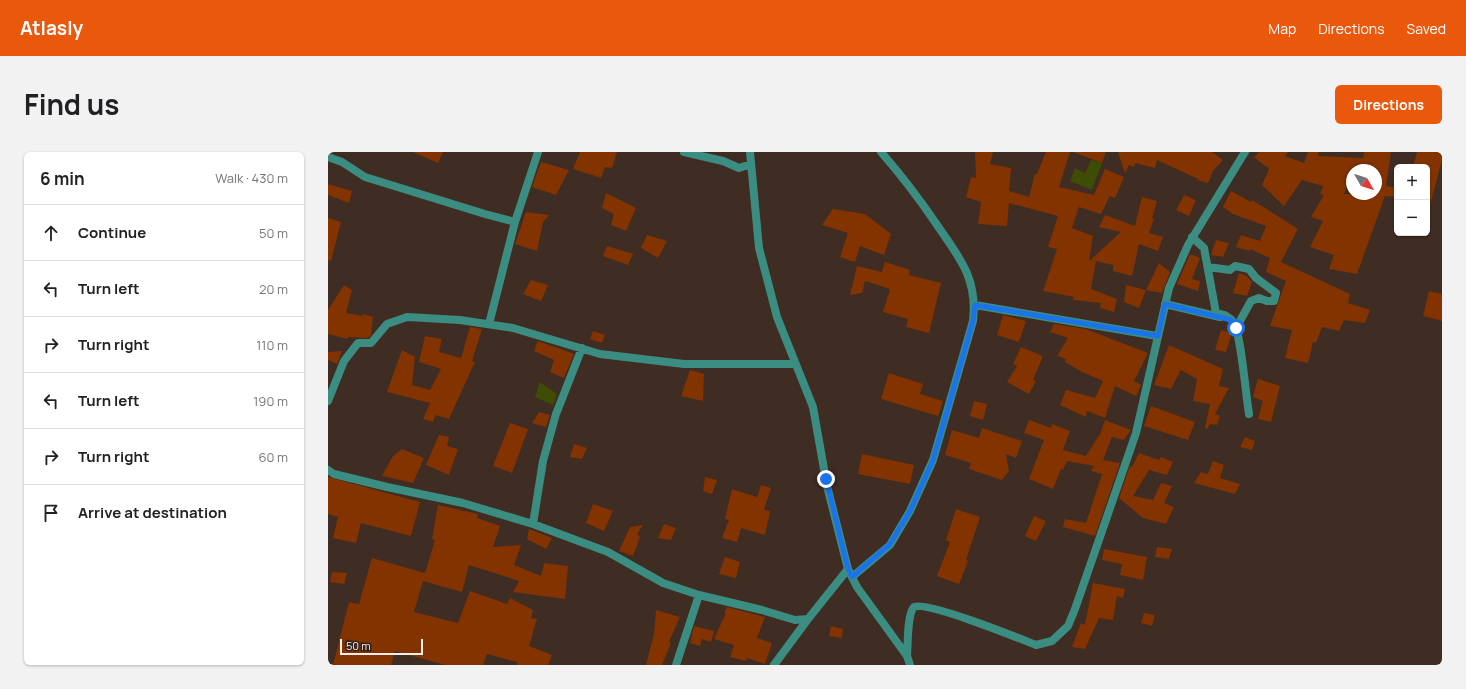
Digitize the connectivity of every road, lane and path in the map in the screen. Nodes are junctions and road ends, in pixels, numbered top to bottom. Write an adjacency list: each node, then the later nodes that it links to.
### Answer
1 (538, 152): 8 (street)
2 (684, 152): 7 (street)
3 (750, 152): 7 (street)
4 (881, 152): 12 (street)
5 (1245, 152): 9 (street)
6 (328, 157): 8 (street)
7 (751, 164): 18 (street)
8 (515, 222): 14 (street)
9 (1192, 237): 10 (street); 11 (street)
10 (1208, 268): 13 (street); 15 (street)
11 (1165, 304): 13 (street); 16 (street)
12 (975, 305): 16 (street); 24 (street)
13 (1231, 320): 15 (street)
14 (489, 324): 17 (street); 19 (street)
15 (1236, 328): 20 (street)
16 (1158, 336): 27 (street)
17 (582, 348): 18 (street); 22 (street)
18 (795, 364): 23 (street)
19 (328, 401)
20 (1249, 414)
21 (328, 470): 22 (street)
22 (533, 524): 25 (street)
23 (848, 569): 24 (street); 26 (street)
24 (852, 577): 27 (street)
25 (699, 595): 26 (street); 28 (street)
26 (808, 619): 29 (street)
27 (907, 656): 30 (street)
28 (676, 665)
29 (774, 665)
30 (910, 665)

